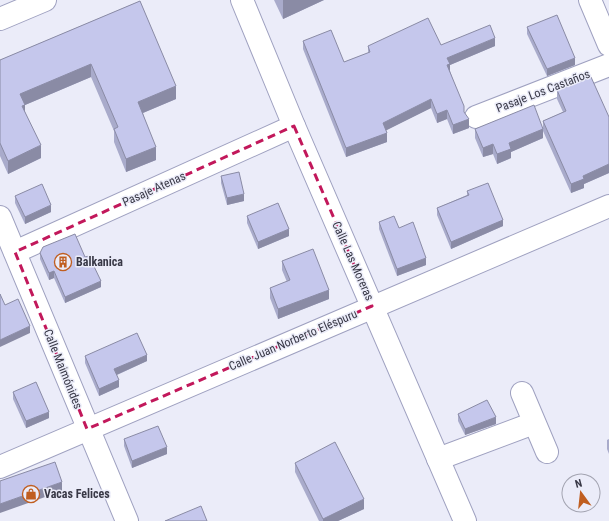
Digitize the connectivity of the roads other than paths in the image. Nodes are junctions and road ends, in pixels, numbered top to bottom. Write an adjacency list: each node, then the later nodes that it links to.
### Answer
1 (45, 0): 4 (street)
2 (242, 0): 8 (street, Calle Las Moreras)
3 (590, 0): 5 (street)
4 (0, 19)
5 (609, 45)
6 (609, 65): 7 (street, Pasaje Los Castaños)
7 (476, 117)
8 (294, 126): 11 (street, Pasaje Atenas); 12 (street, Calle Las Moreras)
9 (609, 206): 12 (street, Calle Juan Norberto Eléspuru)
10 (0, 217): 11 (street, Calle Maimónides)
11 (15, 252): 15 (street, Calle Maimónides)
12 (372, 306): 15 (street, Calle Juan Norberto Eléspuru); 17 (street, Calle Las Moreras)
13 (522, 393): 14 (street)
14 (534, 423): 16 (street); 17 (street)
15 (88, 429): 18 (street, Calle Juan Norberto Eléspuru); 19 (street, Calle Maimónides)
16 (547, 452)
17 (438, 459): 20 (street, Calle Las Moreras)
18 (0, 467)
19 (127, 521)
20 (465, 521)

